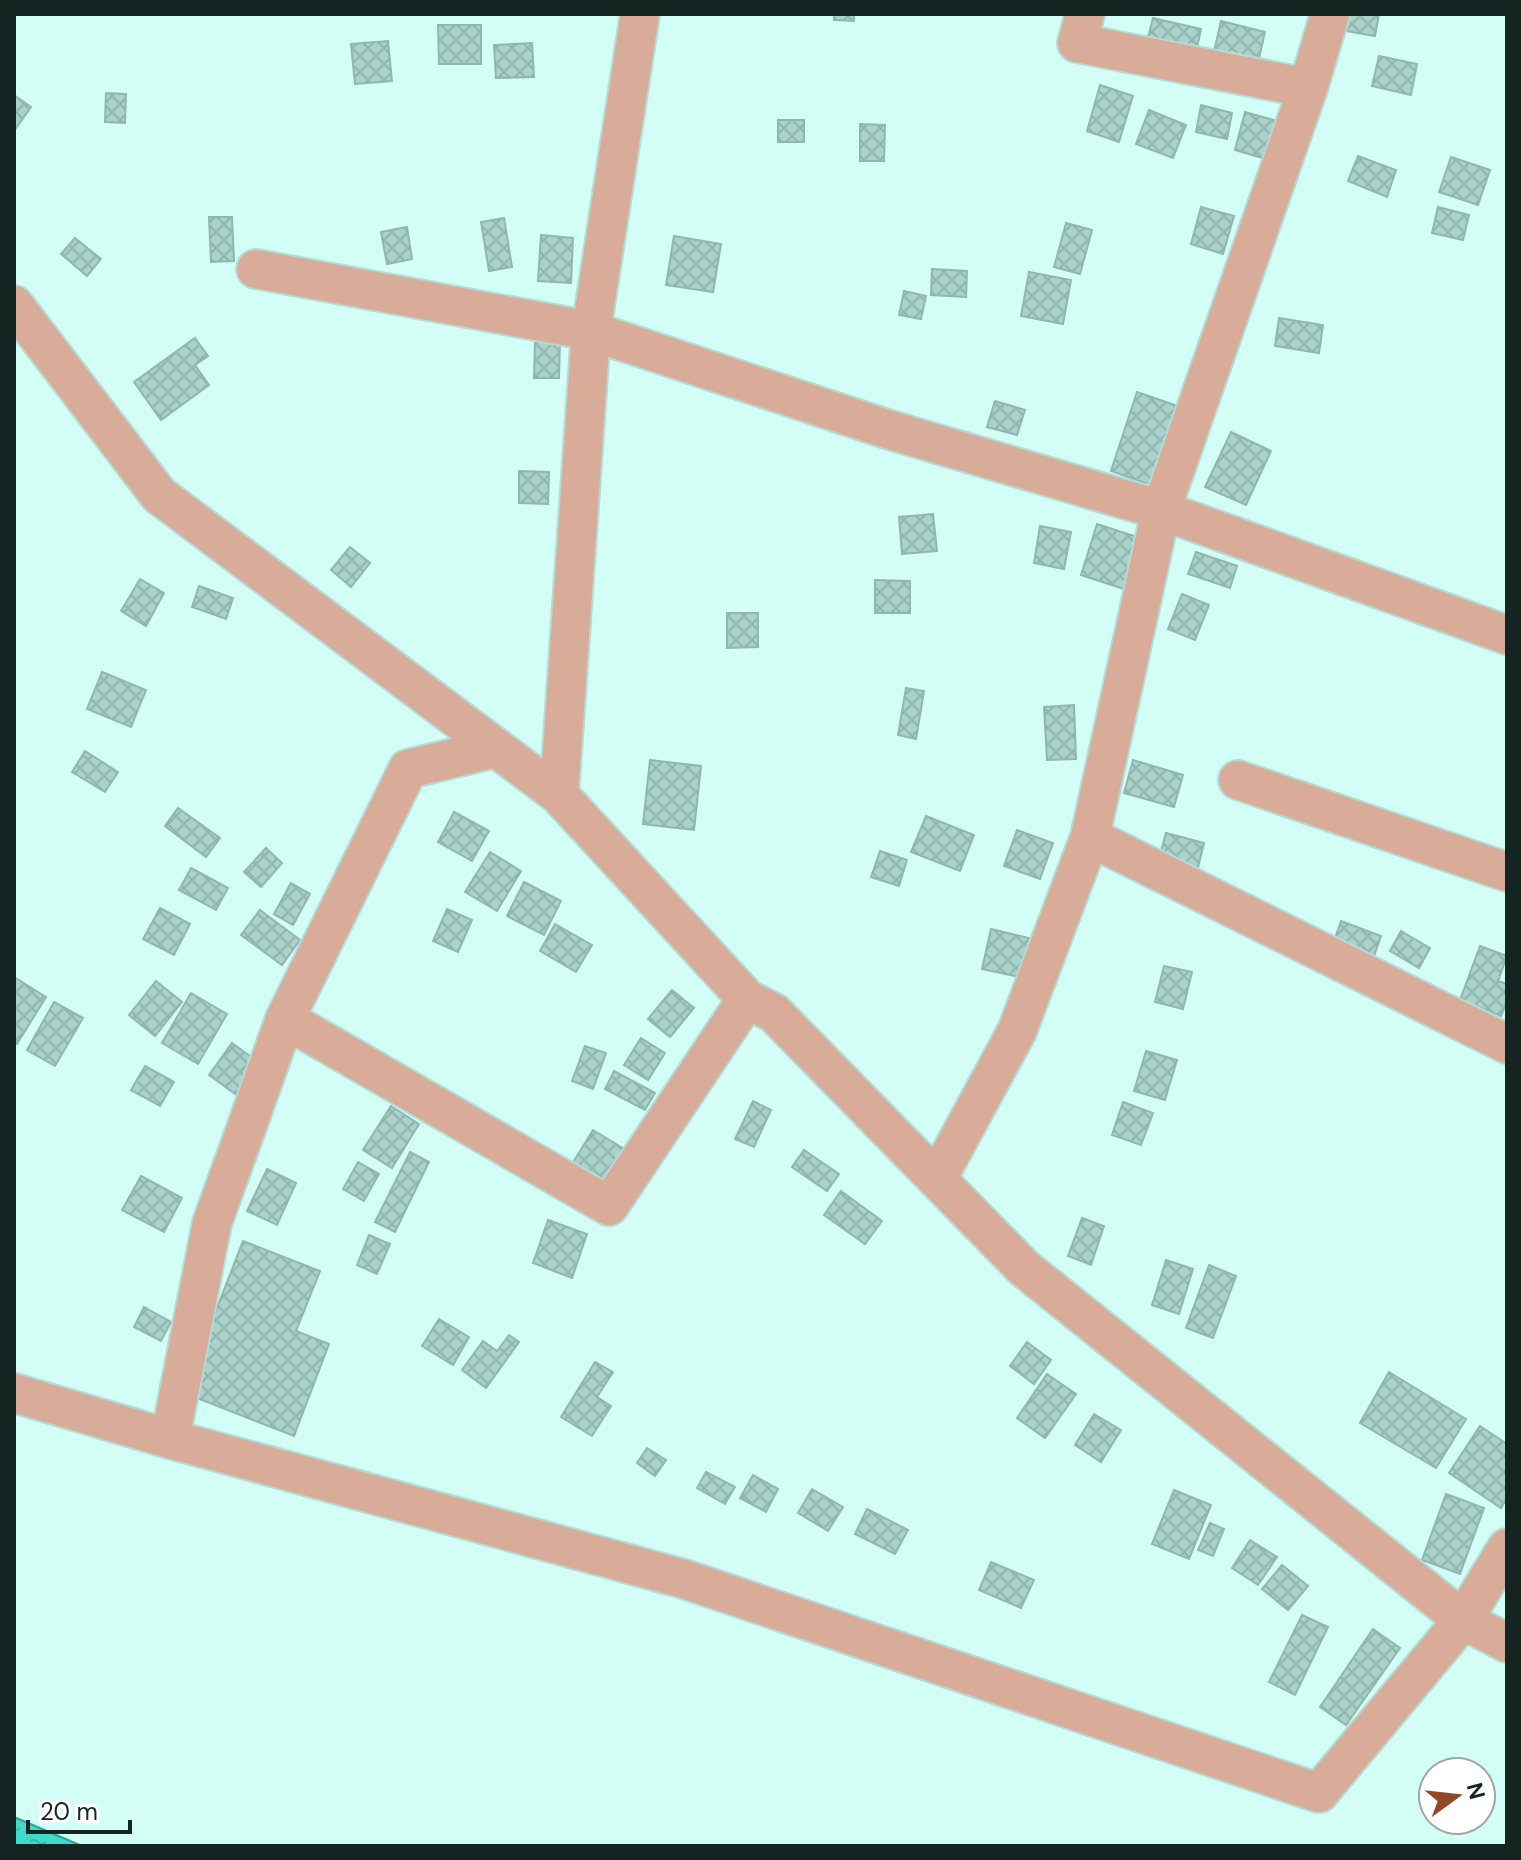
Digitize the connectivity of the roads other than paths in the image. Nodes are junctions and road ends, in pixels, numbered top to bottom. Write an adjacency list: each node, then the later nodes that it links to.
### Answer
1 (640, 14): 7 (street)
2 (1085, 14): 4 (street)
3 (1330, 14): 4 (street)
4 (1308, 88): 8 (street)
5 (256, 269): 7 (street)
6 (14, 305): 10 (street)
7 (591, 331): 8 (street); 12 (street)
8 (1161, 510): 9 (street); 13 (street)
9 (1507, 635)
10 (496, 748): 12 (street); 16 (street)
11 (1238, 780): 14 (street)
12 (559, 795): 15 (street)
13 (1090, 837): 17 (street); 18 (street)
14 (1507, 872)
15 (747, 999): 16 (street); 18 (street)
16 (285, 1019): 20 (street)
17 (1507, 1044)
18 (937, 1179): 22 (street)
19 (14, 1393): 20 (street)
20 (170, 1439): 22 (street)
21 (1507, 1548): 22 (street)
22 (1463, 1620): 23 (street)
23 (1507, 1643)

